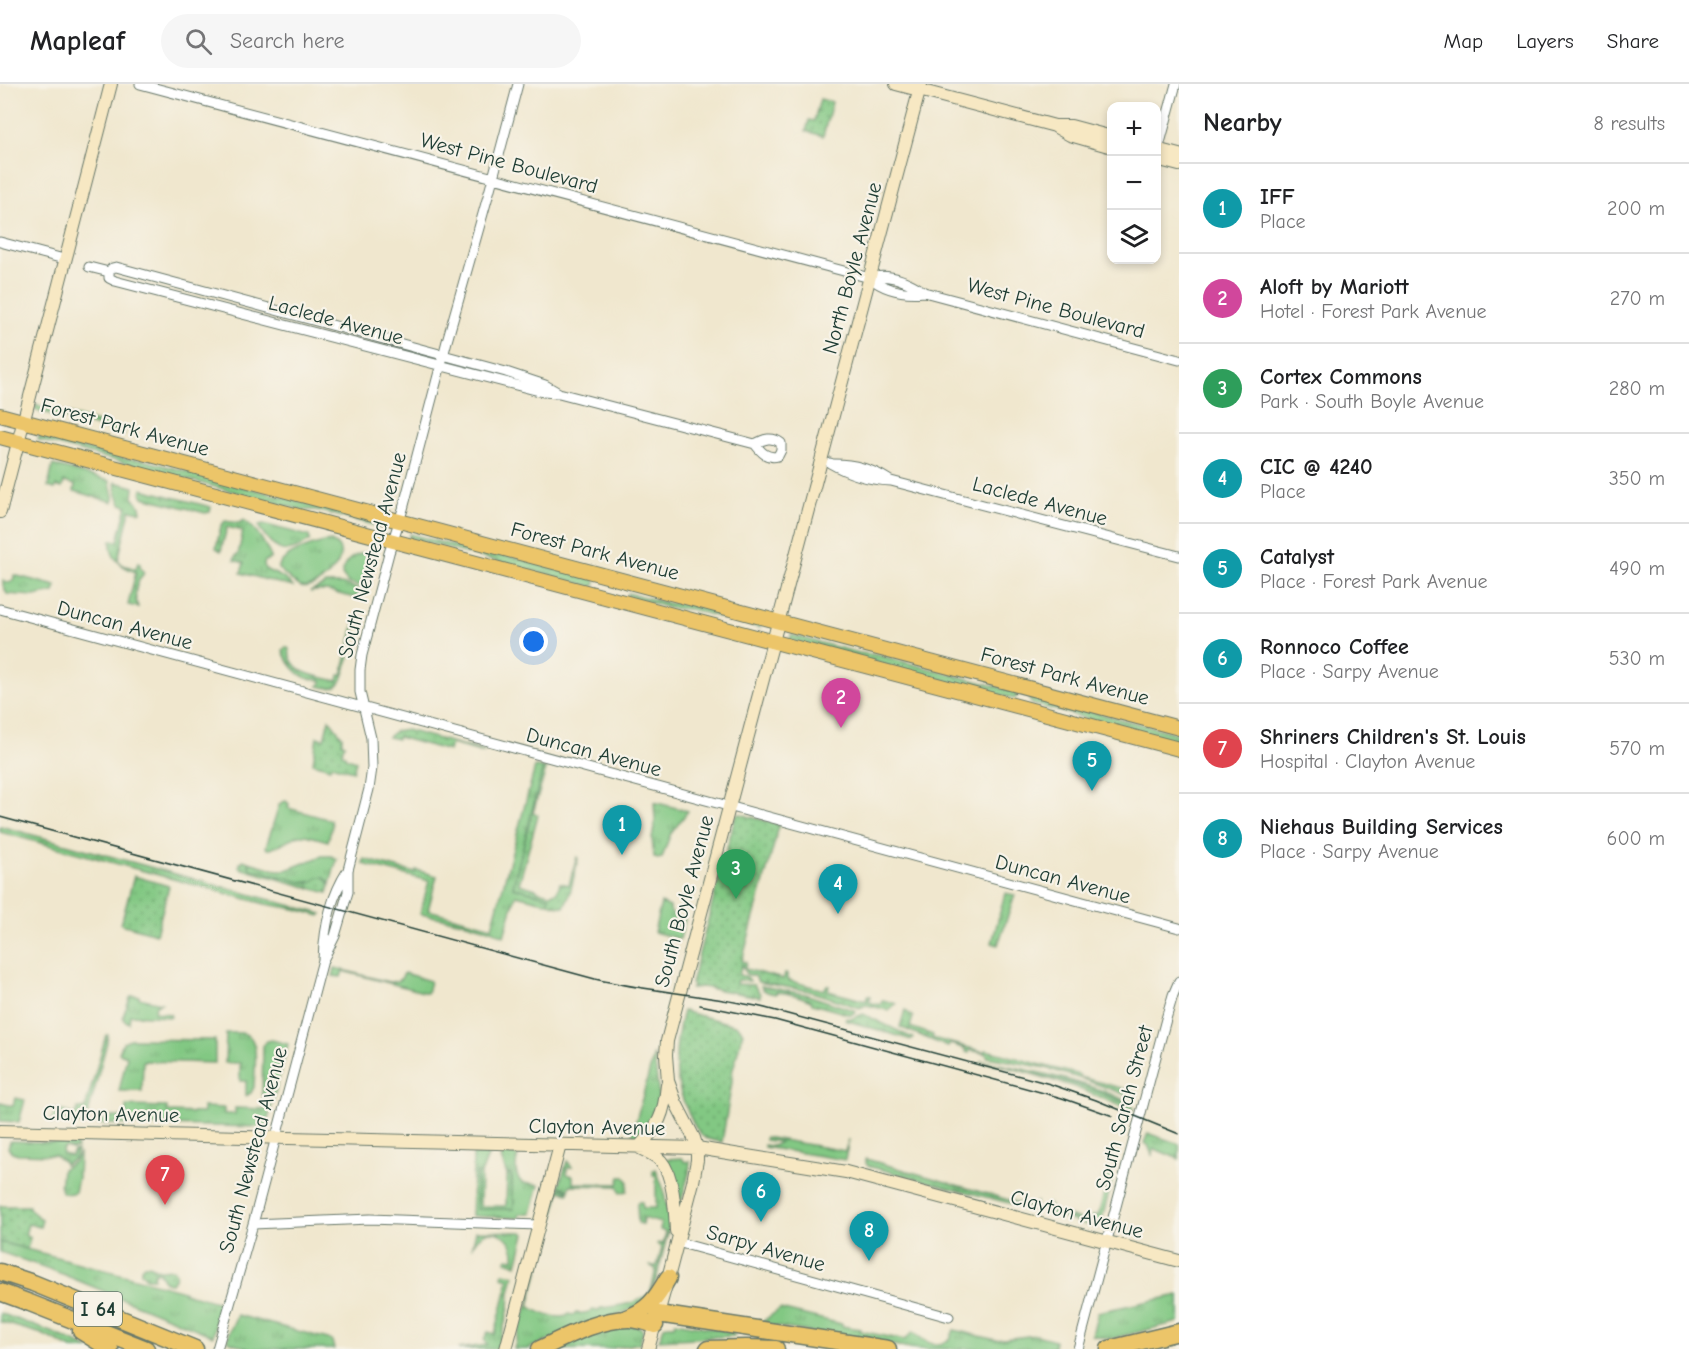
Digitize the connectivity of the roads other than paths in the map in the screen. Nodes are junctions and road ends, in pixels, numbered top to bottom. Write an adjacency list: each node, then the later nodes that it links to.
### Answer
1 (111, 84): 17 (street)
2 (140, 84): 15 (street, West Pine Boulevard)
3 (518, 84): 15 (street, South Newstead Avenue)
4 (896, 84): 6 (street)
5 (1176, 84): 9 (street)
6 (920, 87): 7 (street); 20 (street, North Boyle Avenue)
7 (1055, 126): 8 (street); 10 (street)
8 (1107, 135)
9 (1161, 138)
10 (1107, 146)
11 (1161, 153): 13 (street)
12 (1161, 155): 14 (street)
13 (1179, 155)
14 (1179, 165)
15 (493, 177): 20 (street, West Pine Boulevard); 21 (street, South Newstead Avenue)
16 (0, 242): 17 (street)
17 (64, 259): 26 (street)
18 (89, 267): 19 (street, Laclede Avenue)
19 (109, 272): 21 (street, Laclede Avenue); 23 (street, Laclede Avenue)
20 (870, 278): 22 (street, West Pine Boulevard); 30 (street, North Boyle Avenue)
21 (443, 355): 23 (street, South Newstead Avenue); 24 (street, Laclede Avenue)
22 (1179, 360)
23 (440, 366): 24 (street, Laclede Avenue); 32 (street, South Newstead Avenue)
24 (560, 393): 29 (street, Laclede Avenue)
25 (0, 415): 26 (main road, Forest Park Avenue)
26 (23, 421): 28 (street); 32 (main road, Forest Park Avenue)
27 (0, 437): 28 (main road, Forest Park Avenue)
28 (18, 441): 31 (street); 33 (main road, Forest Park Avenue)
29 (755, 444)
30 (825, 462): 34 (street, Laclede Avenue); 36 (street, South Boyle Avenue)
31 (0, 512)
32 (400, 521): 33 (street, South Newstead Avenue); 36 (main road, Forest Park Avenue)
33 (393, 541): 37 (main road, Forest Park Avenue); 38 (street, South Newstead Avenue)
34 (1179, 556)
35 (0, 609): 38 (street, Duncan Avenue)
36 (779, 622): 37 (street, South Boyle Avenue); 39 (main road, Forest Park Avenue)
37 (774, 642): 40 (main road, Forest Park Avenue); 41 (street, South Boyle Avenue)
38 (363, 708): 41 (street, Duncan Avenue); 46 (street, South Newstead Avenue)
39 (1179, 728)
40 (1179, 749)
41 (730, 808): 42 (street, Duncan Avenue); 44 (street, South Boyle Avenue)
42 (1179, 928)
43 (1179, 981): 52 (street, South Sarah Street)
44 (668, 1081): 48 (street); 49 (street, South Boyle Avenue)
45 (0, 1131): 46 (street, Clayton Avenue)
46 (275, 1138): 47 (street, Clayton Avenue); 50 (street, South Newstead Avenue)
47 (561, 1145): 48 (street, Clayton Avenue); 51 (street)
48 (639, 1147): 49 (street, Clayton Avenue); 53 (street)
49 (697, 1148): 52 (street, Clayton Avenue); 53 (street, South Boyle Avenue)
50 (253, 1224): 51 (street); 66 (street, South Newstead Avenue)
51 (539, 1225): 67 (street)
52 (1107, 1241): 54 (street, Clayton Avenue); 72 (street, South Sarah Street)
53 (677, 1242): 56 (street, South Boyle Avenue); 59 (street, Sarpy Avenue)
54 (1179, 1261)
55 (0, 1272): 65 (highway, I 64)
56 (668, 1278): 60 (highway); 61 (street, South Boyle Avenue)
57 (0, 1292): 58 (highway, I 64)
58 (56, 1313): 63 (highway); 64 (highway, I 64)
59 (949, 1317)
60 (619, 1320): 61 (highway); 68 (highway)
61 (653, 1331): 71 (highway)
62 (1179, 1332): 73 (highway)
63 (110, 1349)
64 (146, 1349)
65 (195, 1349)
66 (217, 1349)
67 (506, 1349)
68 (540, 1349)
69 (708, 1349): 70 (highway)
70 (776, 1349)
71 (888, 1349)
72 (1078, 1349)
73 (1108, 1349)

